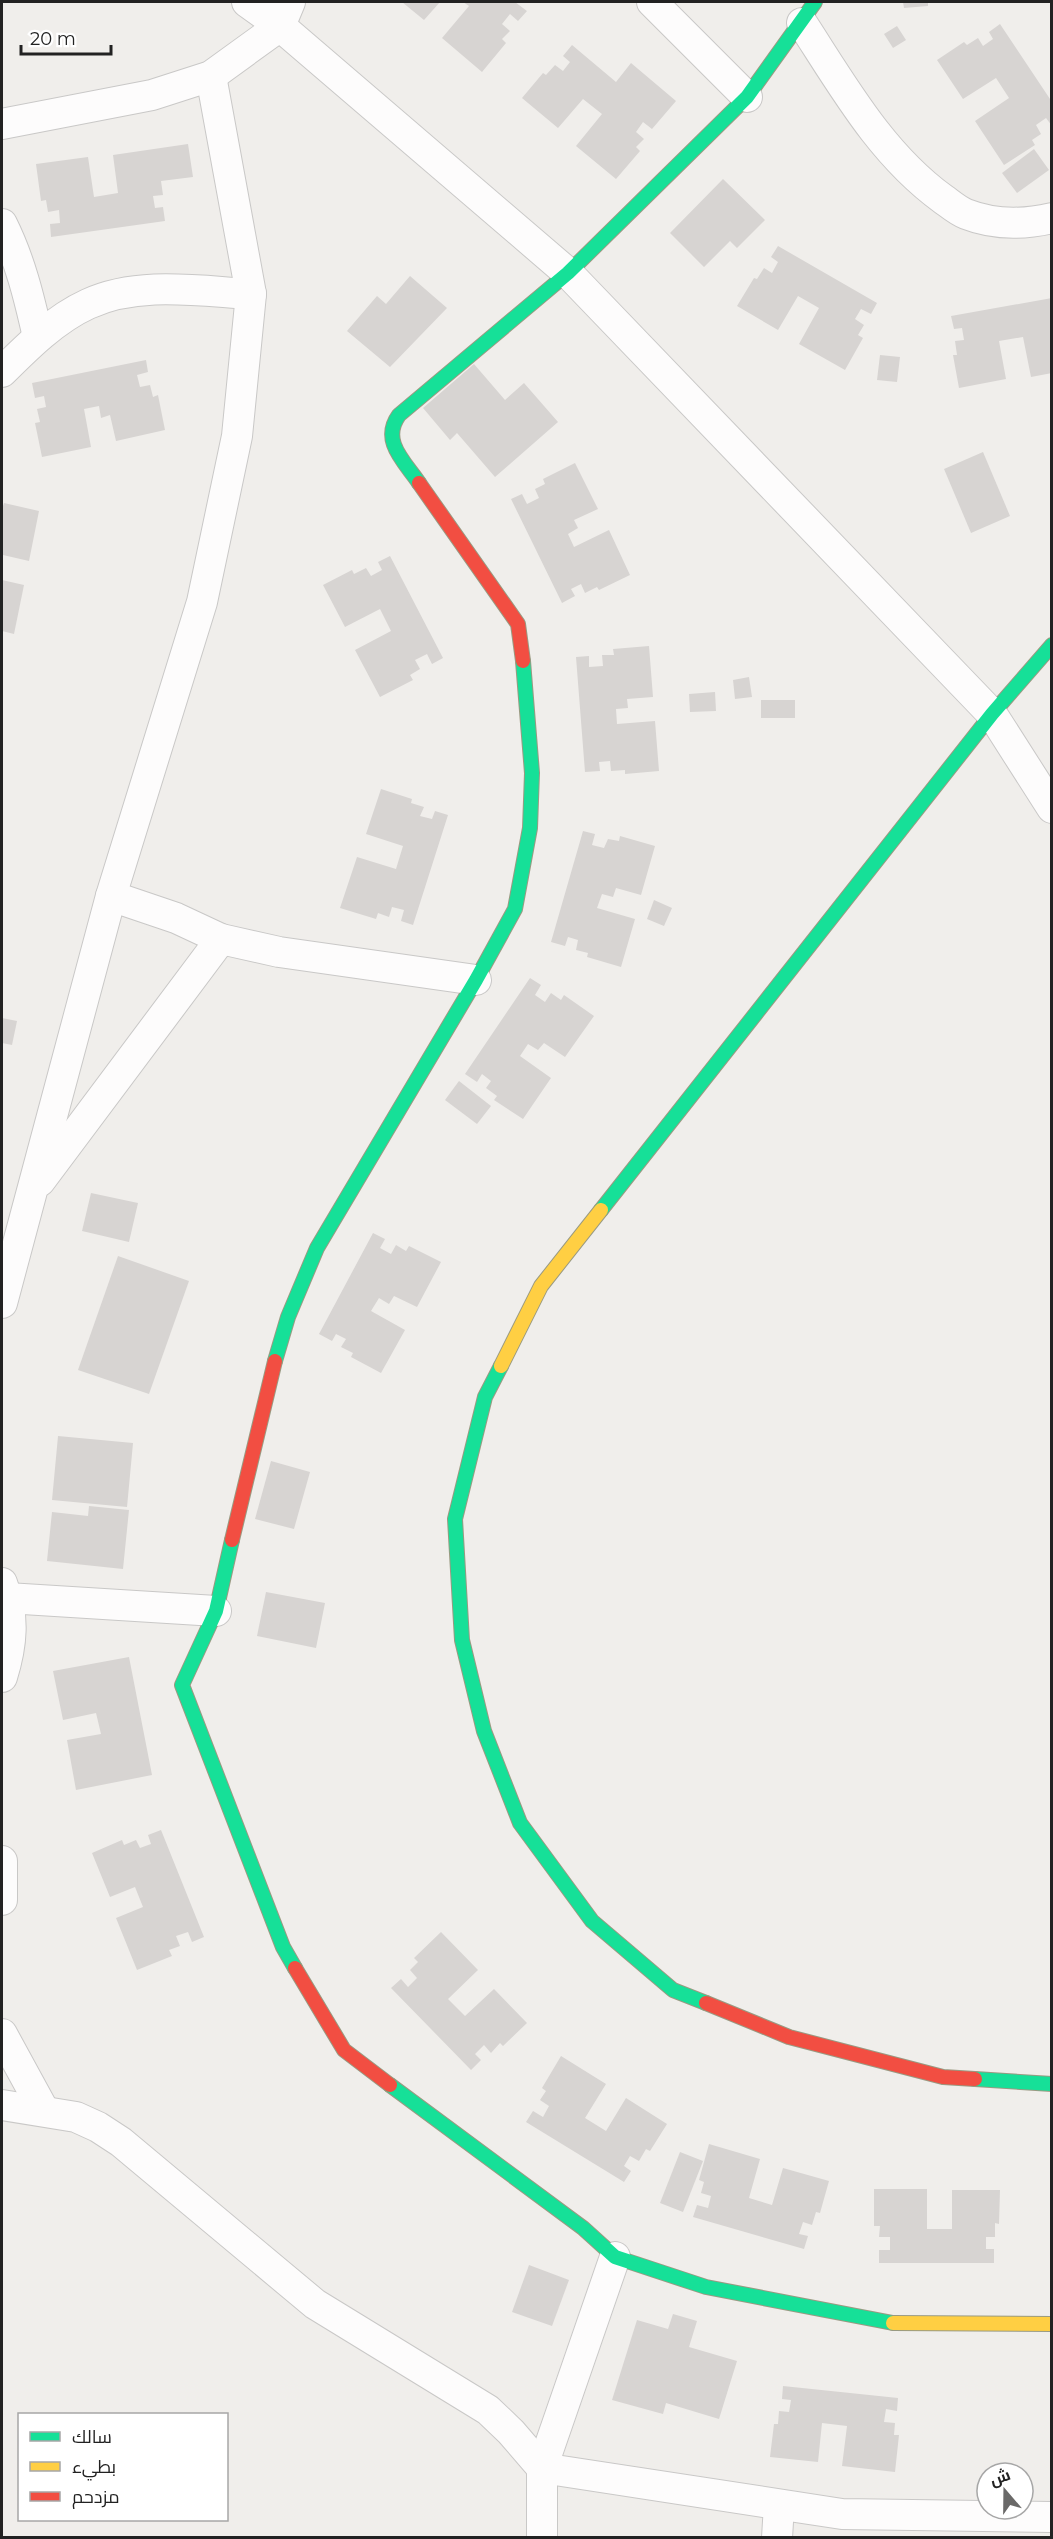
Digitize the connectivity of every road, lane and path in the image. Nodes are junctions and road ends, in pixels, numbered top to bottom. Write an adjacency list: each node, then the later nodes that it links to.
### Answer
1 (247, 2): 4 (street)
2 (652, 2): 6 (street)
3 (808, 12): 6 (street); 8 (street)
4 (285, 14): 5 (street); 10 (street)
5 (211, 76): 7 (street); 11 (street)
6 (747, 97): 10 (street)
7 (2, 124)
8 (1052, 218)
9 (2, 224): 12 (street)
10 (568, 273): 15 (street); 19 (street)
11 (251, 294): 12 (street); 17 (street)
12 (38, 337): 13 (street)
13 (2, 372)
14 (1052, 645): 15 (street)
15 (993, 714): 16 (street); 28 (street)
16 (1052, 808)
17 (111, 896): 18 (street); 20 (street)
18 (221, 939): 19 (street); 20 (street)
19 (476, 980): 23 (street)
20 (30, 1195): 21 (street)
21 (2, 1303)
22 (4, 1591): 23 (street); 24 (street)
23 (216, 1611): 31 (street)
24 (2, 1677)
25 (2, 1861): 26 (street)
26 (2, 1900)
27 (2, 2034): 30 (street)
28 (1052, 2084)
29 (2, 2105): 30 (street)
30 (44, 2111): 33 (street)
31 (615, 2257): 32 (street); 33 (street)
32 (1052, 2324)
33 (542, 2468): 34 (street); 36 (street)
34 (779, 2505): 35 (street); 37 (street)
35 (1052, 2517)
36 (542, 2538)
37 (777, 2538)

